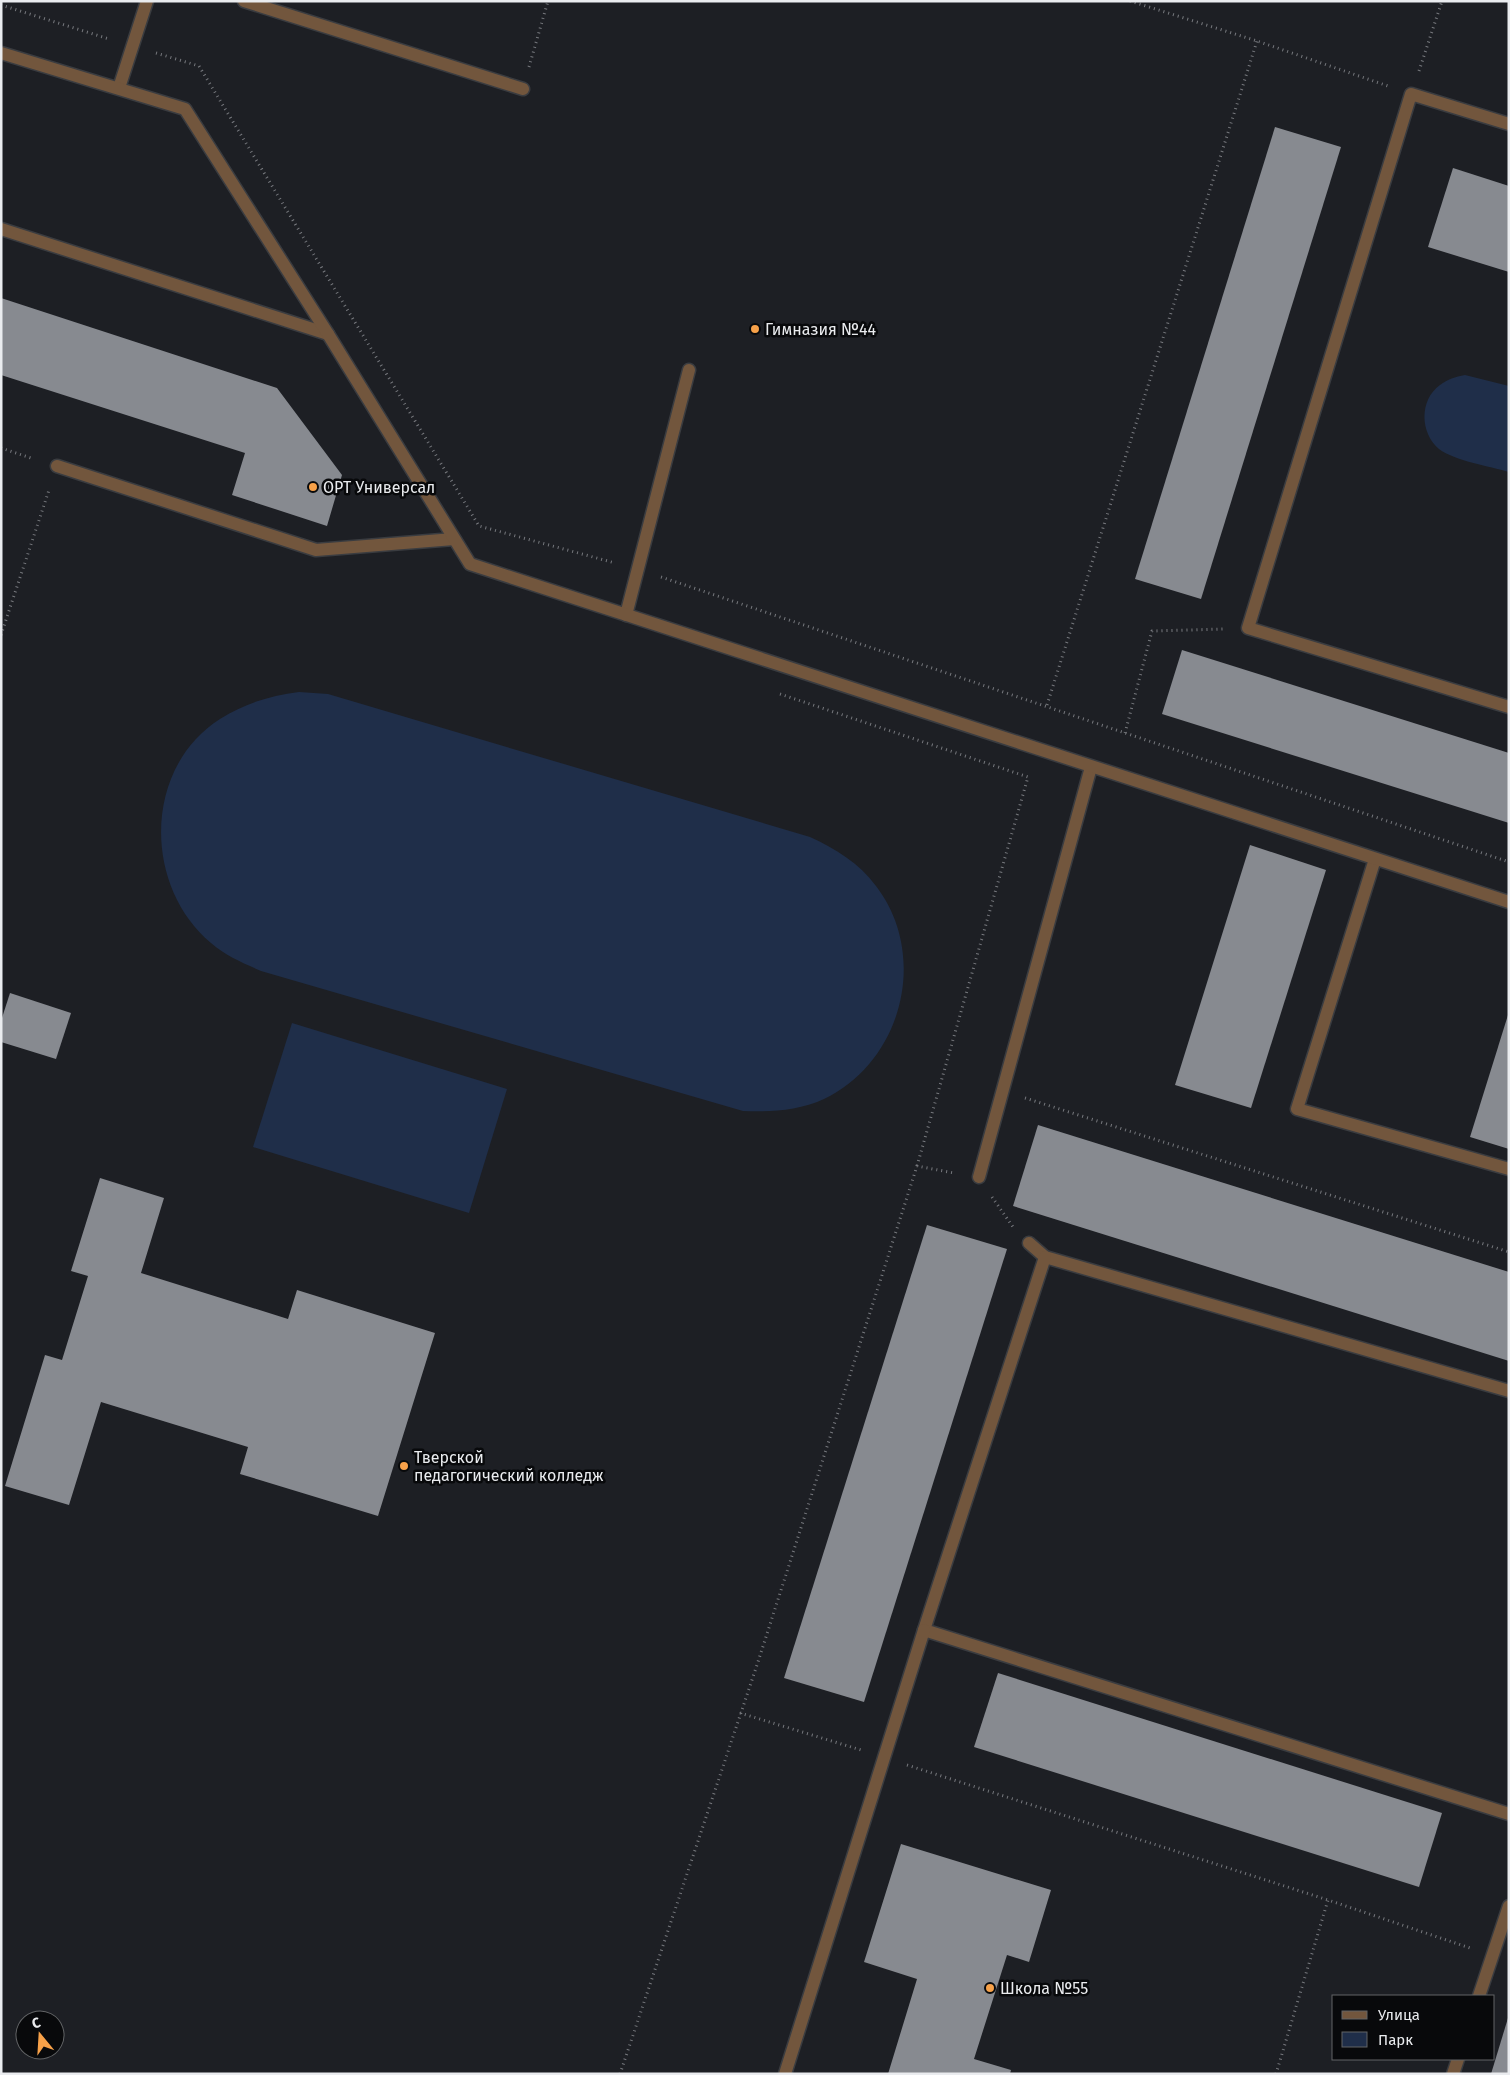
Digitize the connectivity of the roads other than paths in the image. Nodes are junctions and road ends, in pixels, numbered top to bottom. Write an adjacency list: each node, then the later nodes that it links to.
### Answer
1 (147, 1): 4 (street)
2 (244, 1): 5 (street)
3 (1, 53): 4 (street)
4 (120, 88): 8 (street)
5 (523, 89)
6 (1509, 124): 13 (street)
7 (1, 229): 8 (street)
8 (328, 334): 11 (street)
9 (689, 370): 12 (street)
10 (57, 466): 11 (street)
11 (454, 539): 12 (street)
12 (626, 615): 14 (street)
13 (1509, 707)
14 (1092, 767): 15 (street); 18 (street)
15 (1376, 859): 16 (street); 17 (street)
16 (1509, 902)
17 (1509, 1169)
18 (979, 1178)
19 (1029, 1243): 20 (street)
20 (1044, 1257): 21 (street); 22 (street)
21 (1509, 1392)
22 (924, 1630): 23 (street); 27 (street)
23 (1509, 1814)
24 (1509, 1906): 25 (street)
25 (1479, 1995)
26 (1458, 2060): 28 (street)
27 (785, 2074)
28 (1453, 2074)

